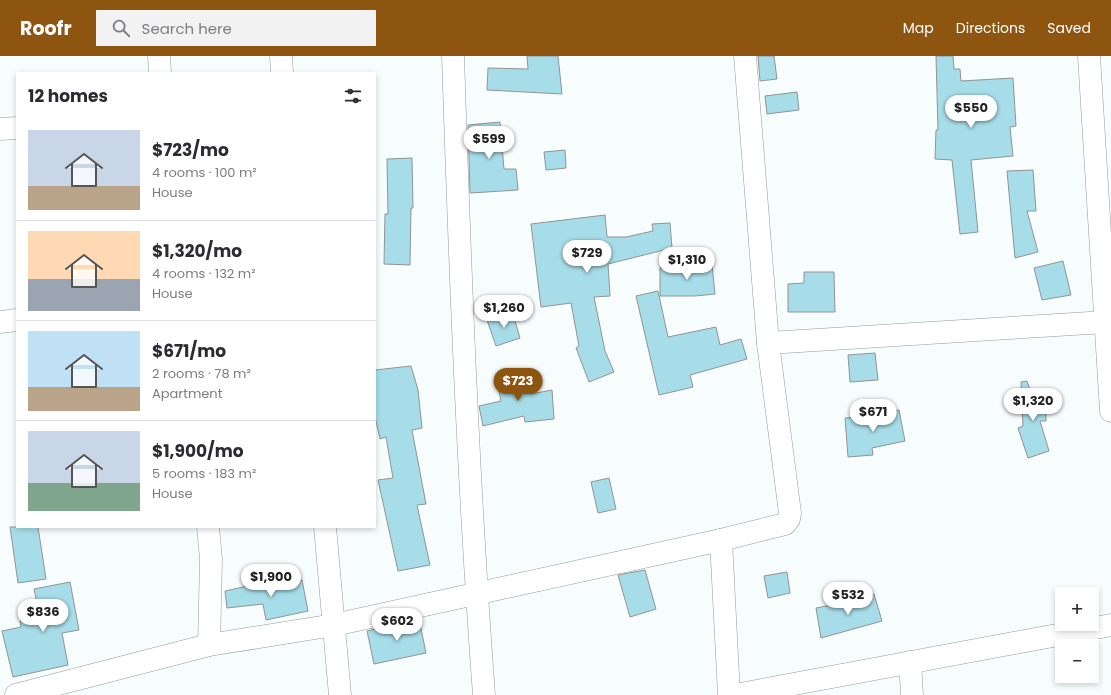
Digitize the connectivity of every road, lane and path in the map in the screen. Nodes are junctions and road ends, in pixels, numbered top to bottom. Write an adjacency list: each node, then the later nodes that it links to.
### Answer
1 (159, 56): 6 (street)
2 (280, 56): 7 (street)
3 (453, 56): 18 (street)
4 (745, 56): 13 (street)
5 (1089, 56): 12 (street)
6 (160, 72)
7 (282, 72)
8 (16, 128): 9 (street)
9 (0, 130)
10 (16, 320): 11 (street)
11 (0, 322)
12 (1108, 323): 13 (street); 14 (street)
13 (768, 343): 17 (street)
14 (1111, 412)
15 (208, 528): 21 (street)
16 (325, 528): 19 (street)
17 (721, 540): 18 (street); 26 (street)
18 (476, 594): 19 (street); 25 (street)
19 (334, 625): 21 (street); 24 (street)
20 (1111, 625): 22 (street)
21 (209, 645): 23 (street)
22 (910, 662): 27 (street); 28 (street)
23 (16, 695)
24 (340, 695)
25 (484, 695)
26 (729, 695)
27 (735, 695)
28 (912, 695)

